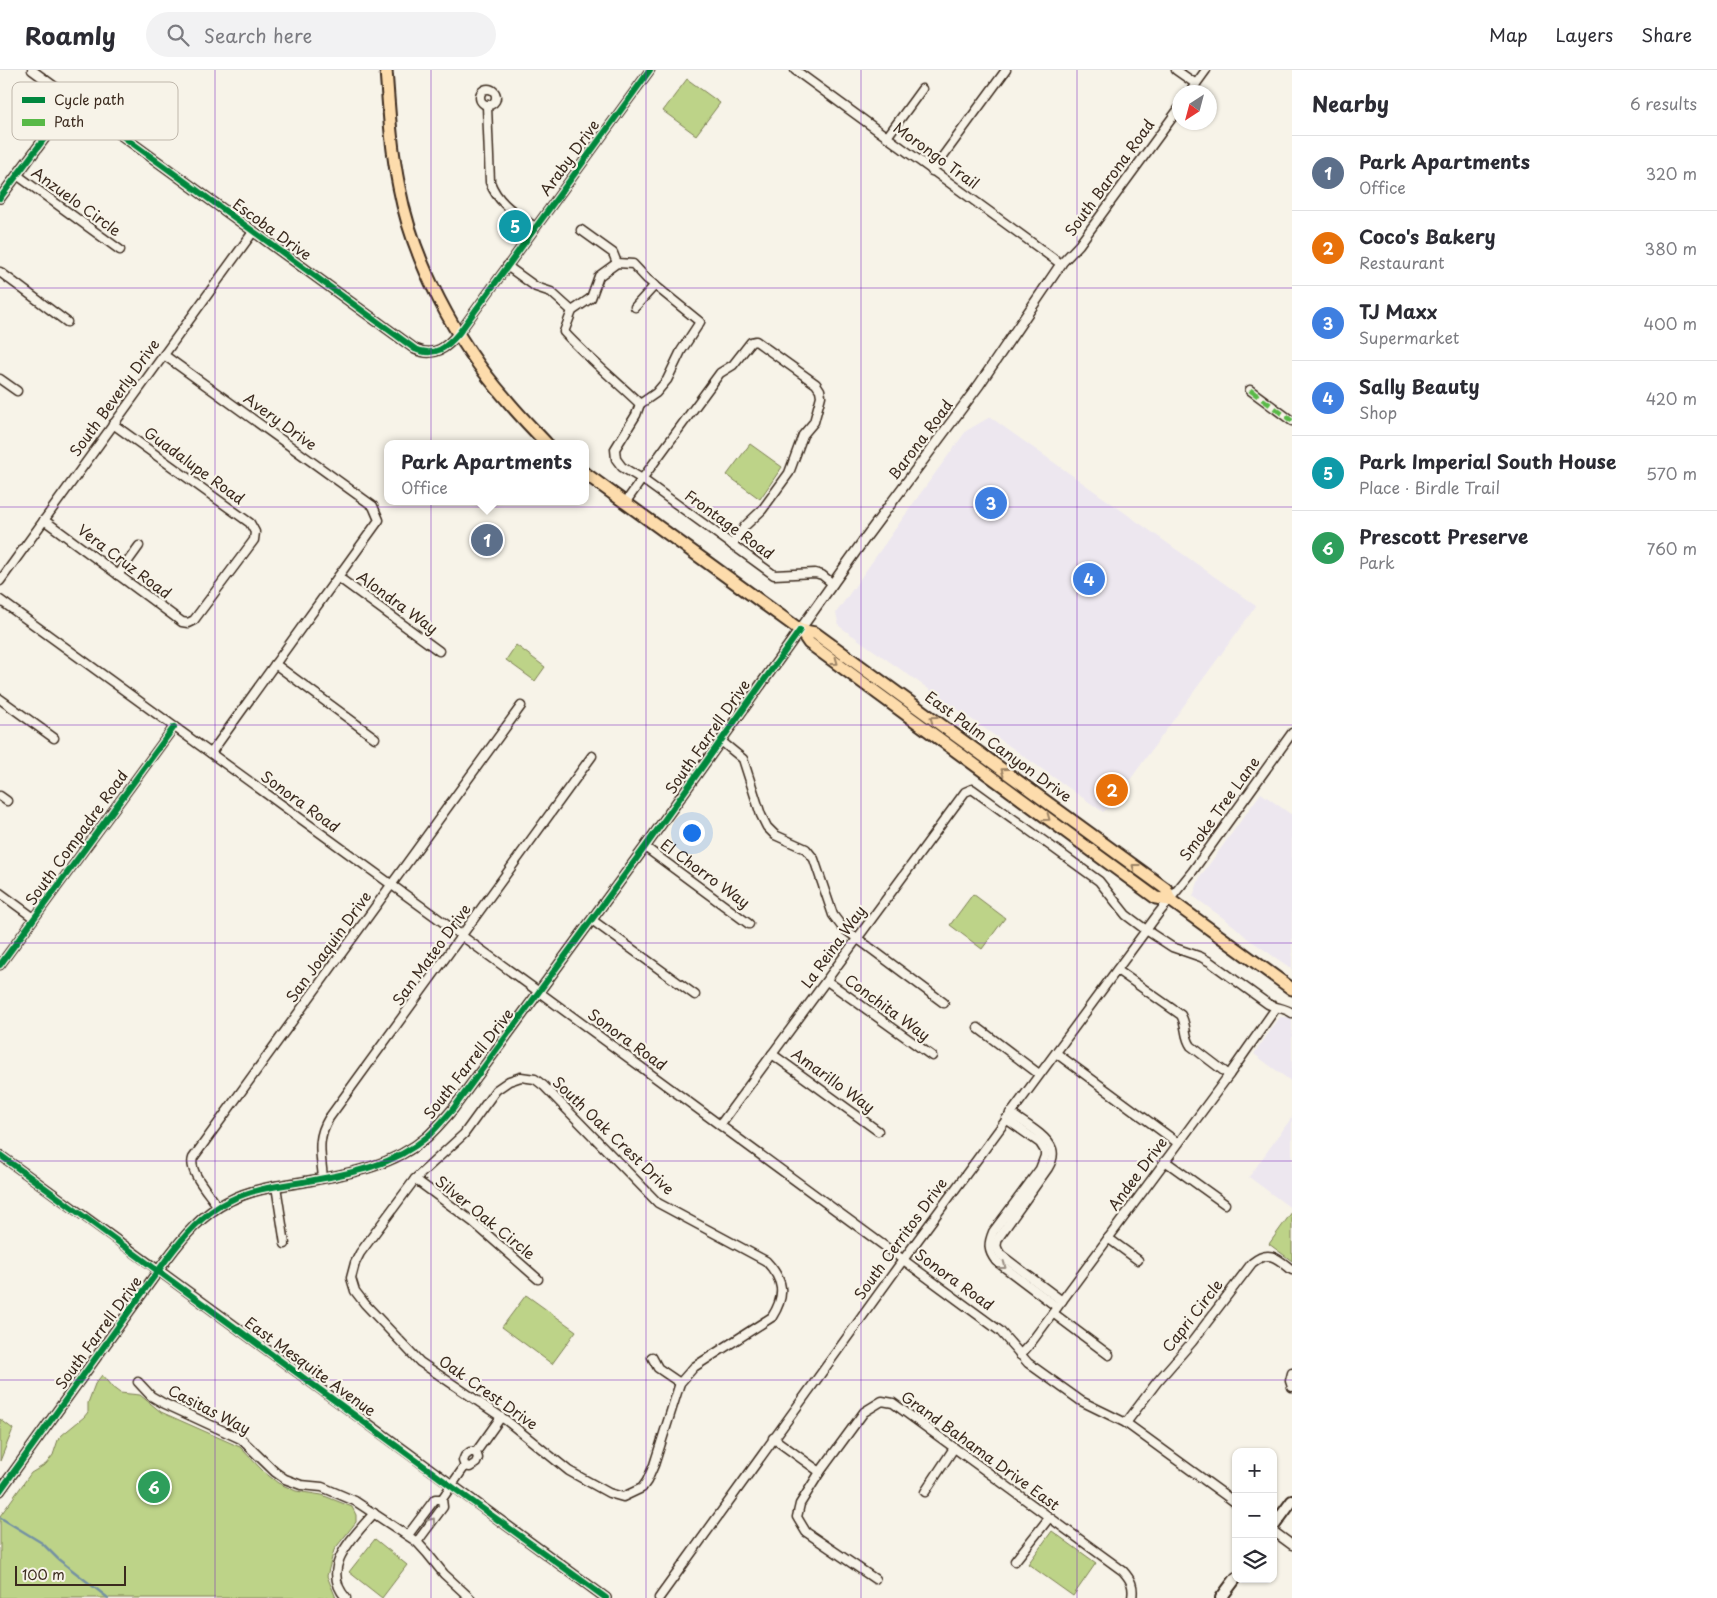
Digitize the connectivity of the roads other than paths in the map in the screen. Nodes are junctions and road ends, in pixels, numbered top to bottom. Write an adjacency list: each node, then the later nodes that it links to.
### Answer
1 (32, 70): 8 (street, Escoba Drive)
2 (386, 70): 31 (main road)
3 (650, 70): 19 (street, Araby Drive)
4 (1006, 70): 16 (street)
5 (1176, 70): 9 (street)
6 (1206, 70): 9 (street)
7 (800, 71): 13 (street, Morongo Trail)
8 (48, 82)
9 (1196, 84)
10 (922, 89): 13 (street)
11 (487, 106): 19 (street)
12 (1172, 118): 24 (street, South Barona Road)
13 (887, 137): 16 (street, Morongo Trail)
14 (43, 140): 17 (street)
15 (127, 140): 21 (street, Escoba Drive)
16 (932, 171): 24 (street, Morongo Trail)
17 (17, 175): 18 (street); 22 (street, Anzuelo Circle)
18 (0, 198)
19 (535, 227): 25 (street, Araby Drive)
20 (582, 230): 23 (street)
21 (253, 232): 31 (street, Escoba Drive); 32 (street, South Beverly Drive)
22 (120, 250)
23 (617, 262): 27 (street); 29 (street)
24 (1061, 264): 49 (street, Barona Road)
25 (507, 266): 29 (street); 31 (street, Araby Drive)
26 (0, 272): 30 (street)
27 (655, 285): 28 (street); 36 (street)
28 (635, 307)
29 (572, 311): 36 (street)
30 (67, 322)
31 (459, 333): 39 (main road)
32 (164, 355): 38 (street, South Beverly Drive); 47 (street, Avery Drive)
33 (0, 379): 35 (street)
34 (1250, 390): 37 (street)
35 (17, 391)
36 (640, 404): 41 (street, Frontage Road)
37 (1292, 422)
38 (113, 424): 43 (street, South Beverly Drive); 51 (street, Guadalupe Road)
39 (544, 440)
40 (589, 476): 42 (main road, East Palm Canyon Drive)
41 (642, 478): 42 (street); 44 (street, Frontage Road); 44 (street)
42 (625, 503): 52 (main road, East Palm Canyon Drive)
43 (44, 520): 46 (street, Vera Cruz Road); 48 (street, South Beverly Drive)
44 (732, 545): 49 (street, Frontage Road)
45 (139, 546): 46 (street)
46 (118, 575): 51 (street, Vera Cruz Road)
47 (338, 577): 53 (street, Alondra Way); 54 (street)
48 (0, 581)
49 (833, 584): 52 (street, Barona Road)
50 (0, 600): 57 (street, Sonora Road)
51 (188, 623)
52 (800, 630): 61 (street, South Farrell Drive); 69 (main road, East Palm Canyon Drive)
53 (439, 651)
54 (275, 664): 60 (street); 62 (street)
55 (0, 699): 59 (street)
56 (521, 706): 67 (street, San Joaquin Drive)
57 (174, 727): 62 (street, Sonora Road); 70 (street, South Compadre Road)
58 (1292, 733): 69 (street, Smoke Tree Lane)
59 (54, 738)
60 (376, 738)
61 (721, 741): 66 (street, South Farrell Drive); 75 (street)
62 (210, 753): 67 (street, Sonora Road)
63 (592, 756): 74 (street, San Mateo Drive)
64 (0, 796): 65 (street)
65 (7, 802)
66 (645, 847): 71 (street, South Farrell Drive); 72 (street, El Chorro Way)
67 (391, 885): 74 (street, Sonora Road); 101 (street, San Joaquin Drive)
68 (0, 893): 70 (street)
69 (1170, 900): 73 (street, South Cerritos Drive); 79 (main road, East Palm Canyon Drive)
70 (34, 918): 76 (street, South Compadre Road)
71 (592, 920): 80 (street, South Farrell Drive); 81 (street)
72 (749, 924)
73 (1146, 930): 75 (street, La Reina Way); 77 (street, South Cerritos Drive); 83 (street)
74 (462, 937): 80 (street, Sonora Road); 97 (street, San Mateo Drive)
75 (857, 938): 78 (street, La Reina Way); 82 (street)
76 (0, 965)
77 (1117, 970): 86 (street, South Cerritos Drive); 90 (street)
78 (827, 981): 87 (street, La Reina Way); 88 (street, Conchita Way)
79 (1292, 989)
80 (539, 992): 92 (street, Sonora Road); 97 (street, South Farrell Drive)
81 (695, 995)
82 (944, 1003)
83 (1276, 1008): 84 (street); 90 (street, Andee Drive)
84 (1292, 1013)
85 (978, 1028): 89 (street)
86 (1056, 1053): 89 (street, South Cerritos Drive); 94 (street)
87 (772, 1054): 92 (street, La Reina Way); 93 (street, Amarillo Way)
88 (932, 1056)
89 (1039, 1074): 91 (street, South Cerritos Drive)
90 (1229, 1075): 94 (street, Andee Drive)
91 (1008, 1116): 104 (street, South Cerritos Drive); 109 (street)
92 (720, 1125): 104 (street, Sonora Road)
93 (878, 1131)
94 (1178, 1143): 96 (street, Andee Drive)
95 (0, 1155): 106 (street, East Mesquite Avenue)
96 (1165, 1161): 100 (street); 102 (street, Andee Drive)
97 (324, 1178): 99 (street, South Farrell Drive)
98 (415, 1179): 108 (street, Silver Oak Circle); 115 (street, South Oak Crest Drive); 117 (street, Oak Crest Drive)
99 (276, 1186): 101 (street, South Farrell Drive); 103 (street)
100 (1225, 1204)
101 (218, 1207): 106 (street, South Farrell Drive)
102 (1108, 1238): 105 (street); 109 (street, Andee Drive)
103 (284, 1244)
104 (903, 1260): 110 (street, Sonora Road); 119 (street, South Cerritos Drive)
105 (1138, 1260)
106 (158, 1270): 122 (street, East Mesquite Avenue); 123 (street, South Farrell Drive)
107 (1292, 1270): 118 (street, Capri Circle)
108 (538, 1279)
109 (1057, 1307): 110 (street, Andee Drive); 111 (street)
110 (1020, 1355): 118 (street, Sonora Road)
111 (1109, 1355)
112 (652, 1357): 115 (street)
113 (1292, 1373): 116 (street)
114 (138, 1382): 128 (street, Casitas Way)
115 (680, 1383): 117 (street, Oak Crest Drive)
116 (1292, 1388)
117 (501, 1416): 122 (street)
118 (1126, 1423): 126 (street, Sonora Road)
119 (774, 1438): 121 (street); 141 (street, South Cerritos Drive)
120 (954, 1448): 121 (street, Grand Bahama Drive East); 124 (street); 129 (street, Grand Bahama Drive East)
121 (820, 1472): 136 (street, Grand Bahama Drive East)
122 (451, 1486): 125 (street); 140 (street, East Mesquite Avenue)
123 (0, 1491)
124 (925, 1492)
125 (442, 1499): 131 (street); 133 (street, one-way to 125)
126 (1232, 1500)
127 (1292, 1501): 130 (main road)
128 (374, 1513): 131 (street, Casitas Way); 138 (street)
129 (1049, 1518): 135 (street); 142 (street, Grand Bahama Drive East)
130 (1277, 1522)
131 (408, 1535): 133 (street, Casitas Way)
132 (1277, 1535): 134 (street)
133 (417, 1542): 139 (street, Casitas Way)
134 (1292, 1545)
135 (1015, 1561)
136 (875, 1579)
137 (1232, 1583): 143 (main road)
138 (346, 1598)
139 (470, 1598)
140 (606, 1598)
141 (658, 1598)
142 (1132, 1598)
143 (1221, 1598)

